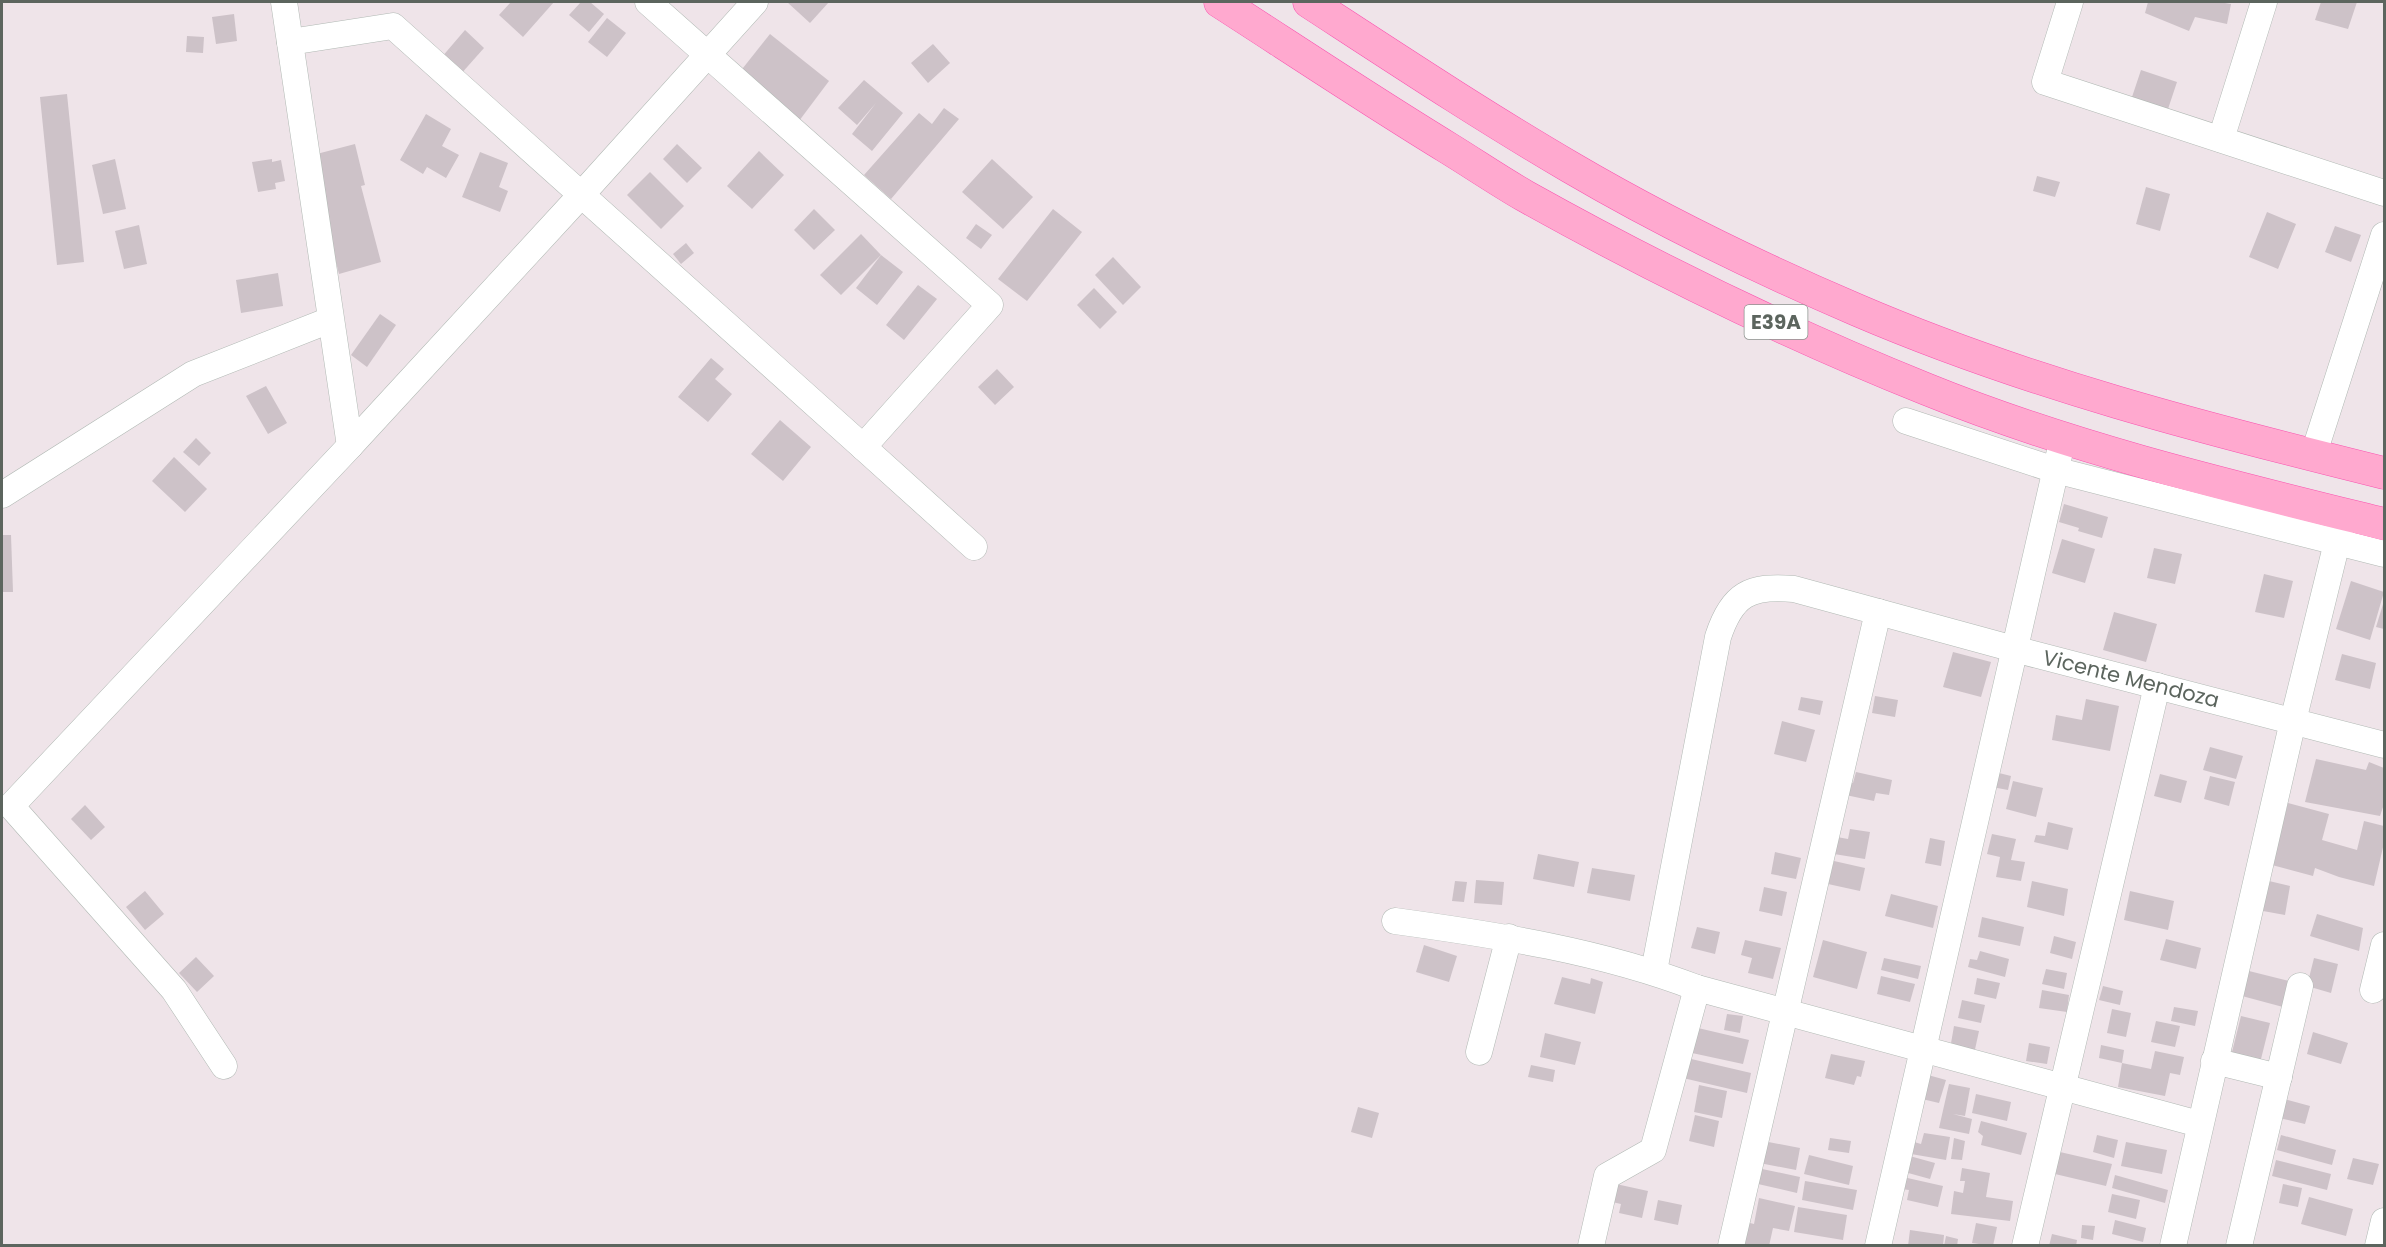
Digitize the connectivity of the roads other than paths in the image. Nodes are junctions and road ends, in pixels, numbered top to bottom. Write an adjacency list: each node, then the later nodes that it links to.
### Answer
1 (284, 2): 8 (street)
2 (648, 2): 9 (street)
3 (754, 2): 9 (street)
4 (1220, 2): 16 (main road, E39A)
5 (1309, 2): 19 (main road, E39A)
6 (2070, 2): 10 (street)
7 (2264, 2): 10 (street)
8 (290, 42): 12 (street); 14 (street)
9 (709, 54): 12 (street); 18 (street)
10 (2220, 139): 11 (street)
11 (2385, 193)
12 (582, 194): 17 (street); 18 (street)
13 (2385, 235): 19 (street)
14 (330, 320): 17 (street); 22 (street)
15 (1906, 421): 20 (street)
16 (2063, 438): 20 (street); 24 (main road, E39A)
17 (350, 446): 32 (street)
18 (863, 447): 25 (street)
19 (2313, 456): 21 (main road, E39A)
20 (2055, 470): 24 (street); 28 (street)
21 (2385, 473)
22 (2, 495)
23 (2385, 524): 24 (main road, E39A)
24 (2341, 528): 26 (street); 30 (street)
25 (974, 547)
26 (2385, 554)
27 (1878, 612): 28 (street, Vicente Mendoza); 36 (street, Vicente Mendoza); 40 (street)
28 (2014, 649): 29 (street, Vicente Mendoza); 41 (street)
29 (2157, 686): 30 (street, Vicente Mendoza); 46 (street)
30 (2293, 721): 31 (street, Vicente Mendoza); 43 (street)
31 (2385, 745)
32 (6, 802): 44 (street)
33 (1395, 921): 34 (street)
34 (1509, 937): 36 (street); 42 (street)
35 (2385, 945): 39 (street)
36 (1654, 971): 38 (street)
37 (2300, 986): 45 (street)
38 (1697, 988): 40 (street); 49 (street)
39 (2373, 990)
40 (1785, 1011): 41 (street); 50 (street)
41 (1923, 1049): 46 (street); 51 (street)
42 (1479, 1052)
43 (2214, 1060): 45 (street); 47 (street)
44 (224, 1066)
45 (2279, 1077): 54 (street)
46 (2061, 1086): 47 (street); 52 (street)
47 (2199, 1124): 53 (street)
48 (2385, 1221): 55 (street)
49 (1591, 1245)
50 (1731, 1245)
51 (1878, 1245)
52 (2025, 1245)
53 (2173, 1245)
54 (2239, 1245)
55 (2378, 1245)

